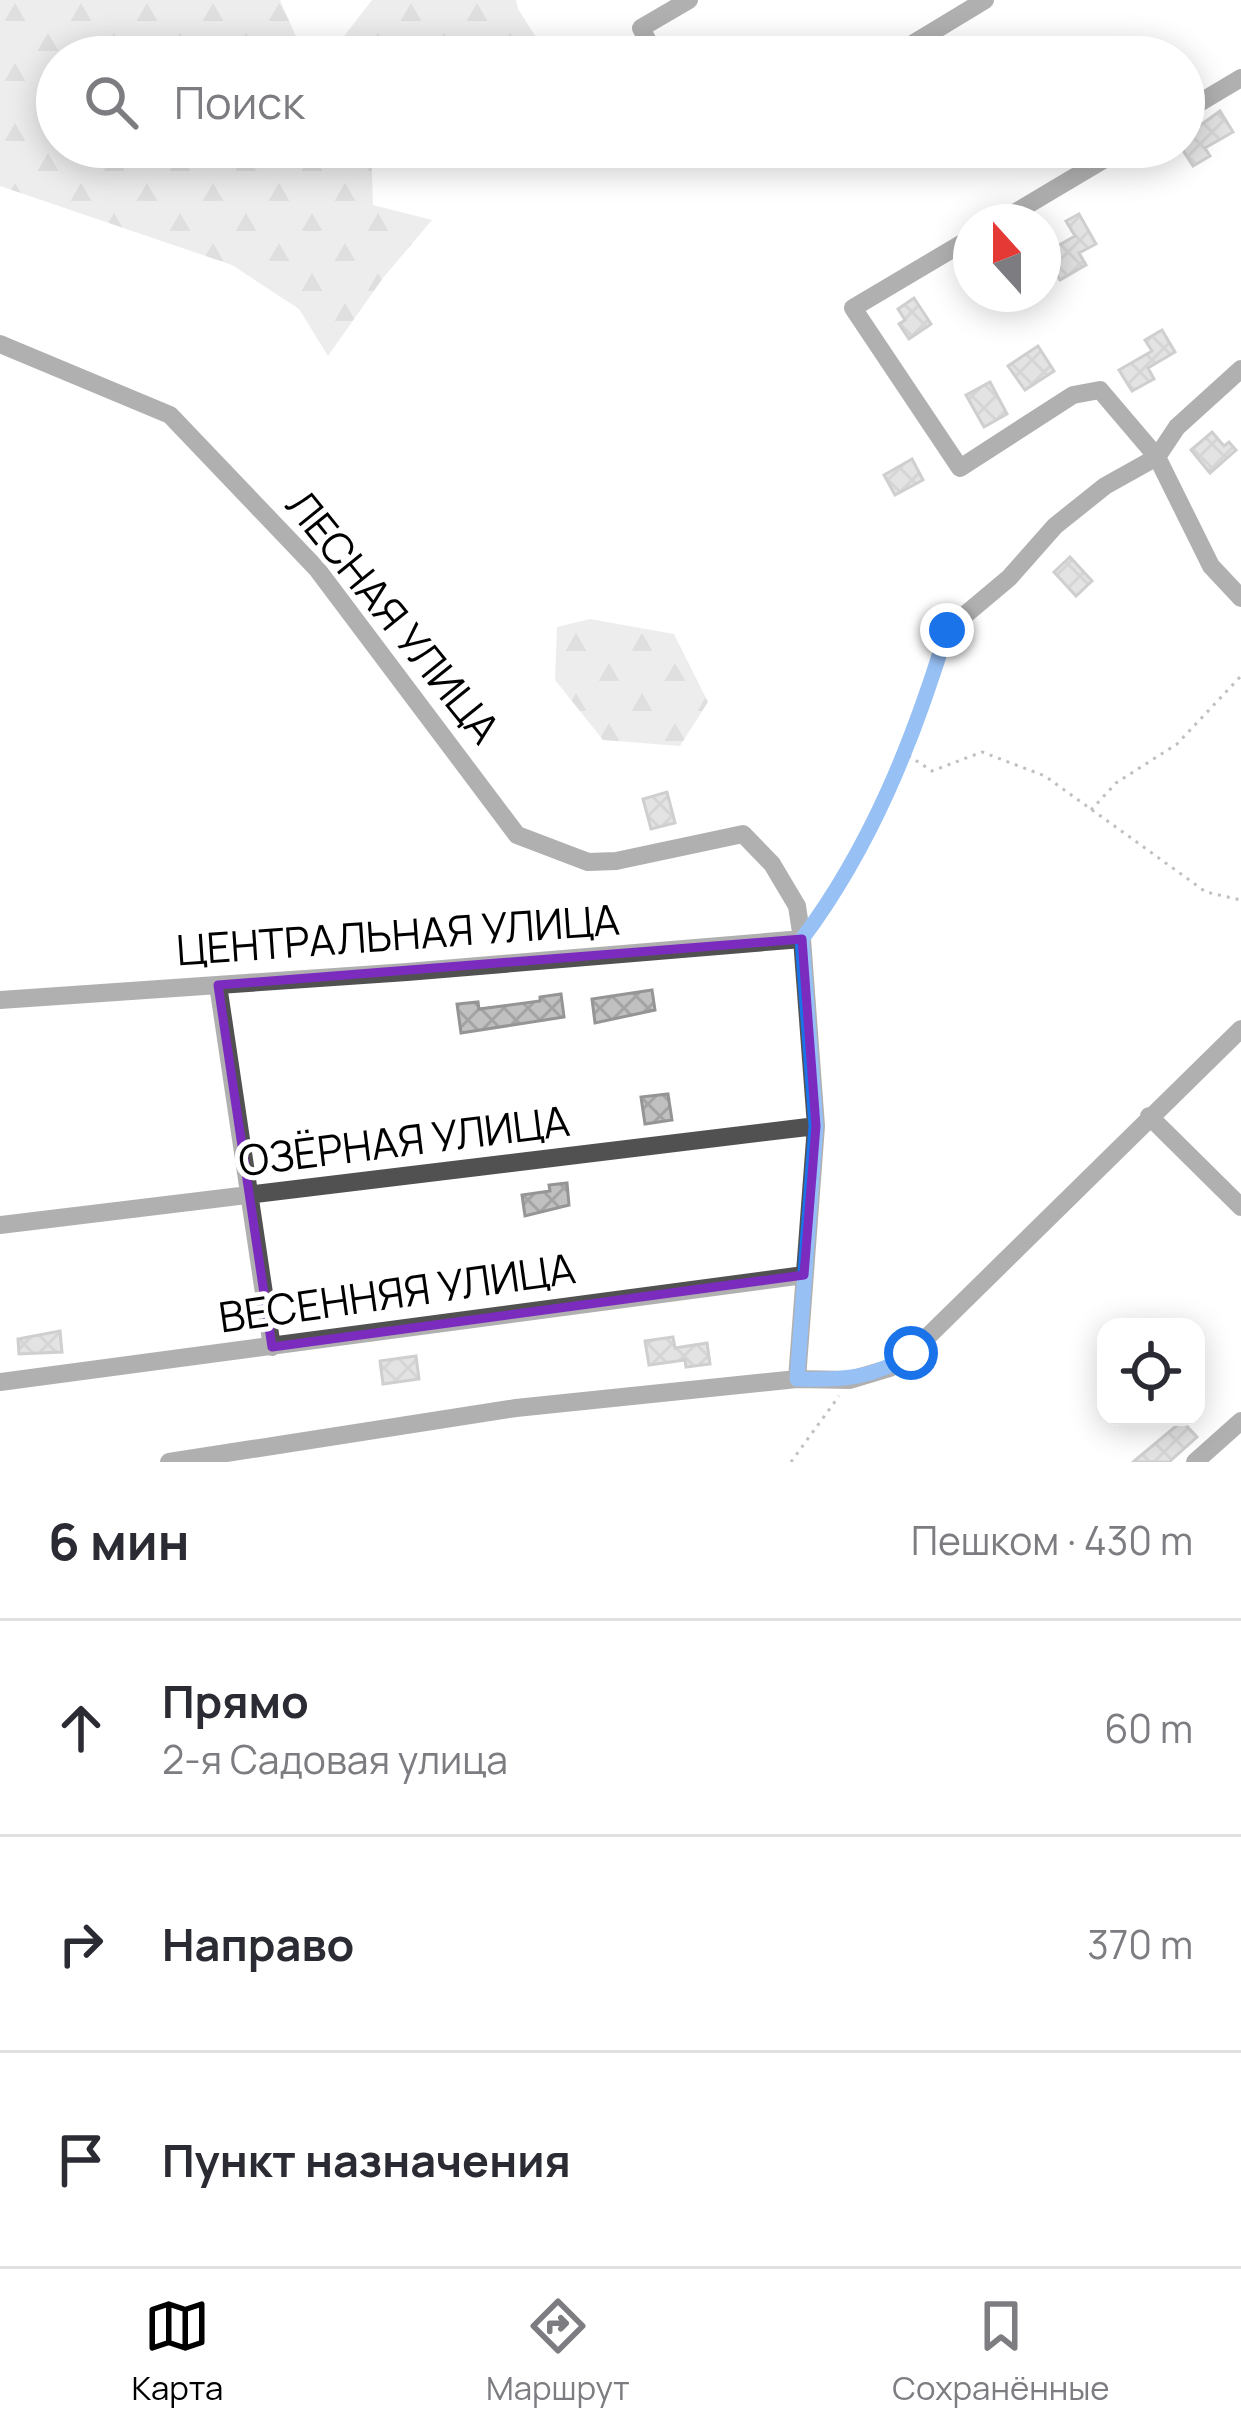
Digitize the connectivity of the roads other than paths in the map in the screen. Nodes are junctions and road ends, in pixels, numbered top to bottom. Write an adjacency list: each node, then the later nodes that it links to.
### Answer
1 (689, 0): 3 (street)
2 (986, 0): 4 (street)
3 (645, 36)
4 (926, 36)
5 (1241, 78): 6 (street)
6 (1205, 99)
7 (1089, 168): 8 (street)
8 (1028, 204)
9 (953, 249): 12 (street)
10 (0, 344): 15 (street, ЛЕСНАЯ УЛИЦА)
11 (1241, 369): 12 (street)
12 (1157, 457): 13 (street); 14 (street)
13 (1241, 598)
14 (947, 630)
15 (802, 939): 16 (street, ЦЕНТРАЛЬНАЯ УЛИЦА); 20 (street)
16 (218, 985): 17 (street, ЦЕНТРАЛЬНАЯ УЛИЦА); 21 (street)
17 (0, 1000)
18 (1241, 1029): 19 (street)
19 (1149, 1116): 22 (street); 26 (street)
20 (816, 1126): 21 (street, ОЗЁРНАЯ УЛИЦА); 24 (street)
21 (249, 1196): 23 (street, ОЗЁРНАЯ УЛИЦА); 25 (street)
22 (1241, 1208)
23 (0, 1225)
24 (804, 1275): 25 (street, ВЕСЕННЯЯ УЛИЦА); 26 (street)
25 (272, 1347): 27 (street, ВЕСЕННЯЯ УЛИЦА)
26 (797, 1379): 29 (street)
27 (0, 1382)
28 (1241, 1421): 30 (street)
29 (169, 1462)
30 (1196, 1462)

